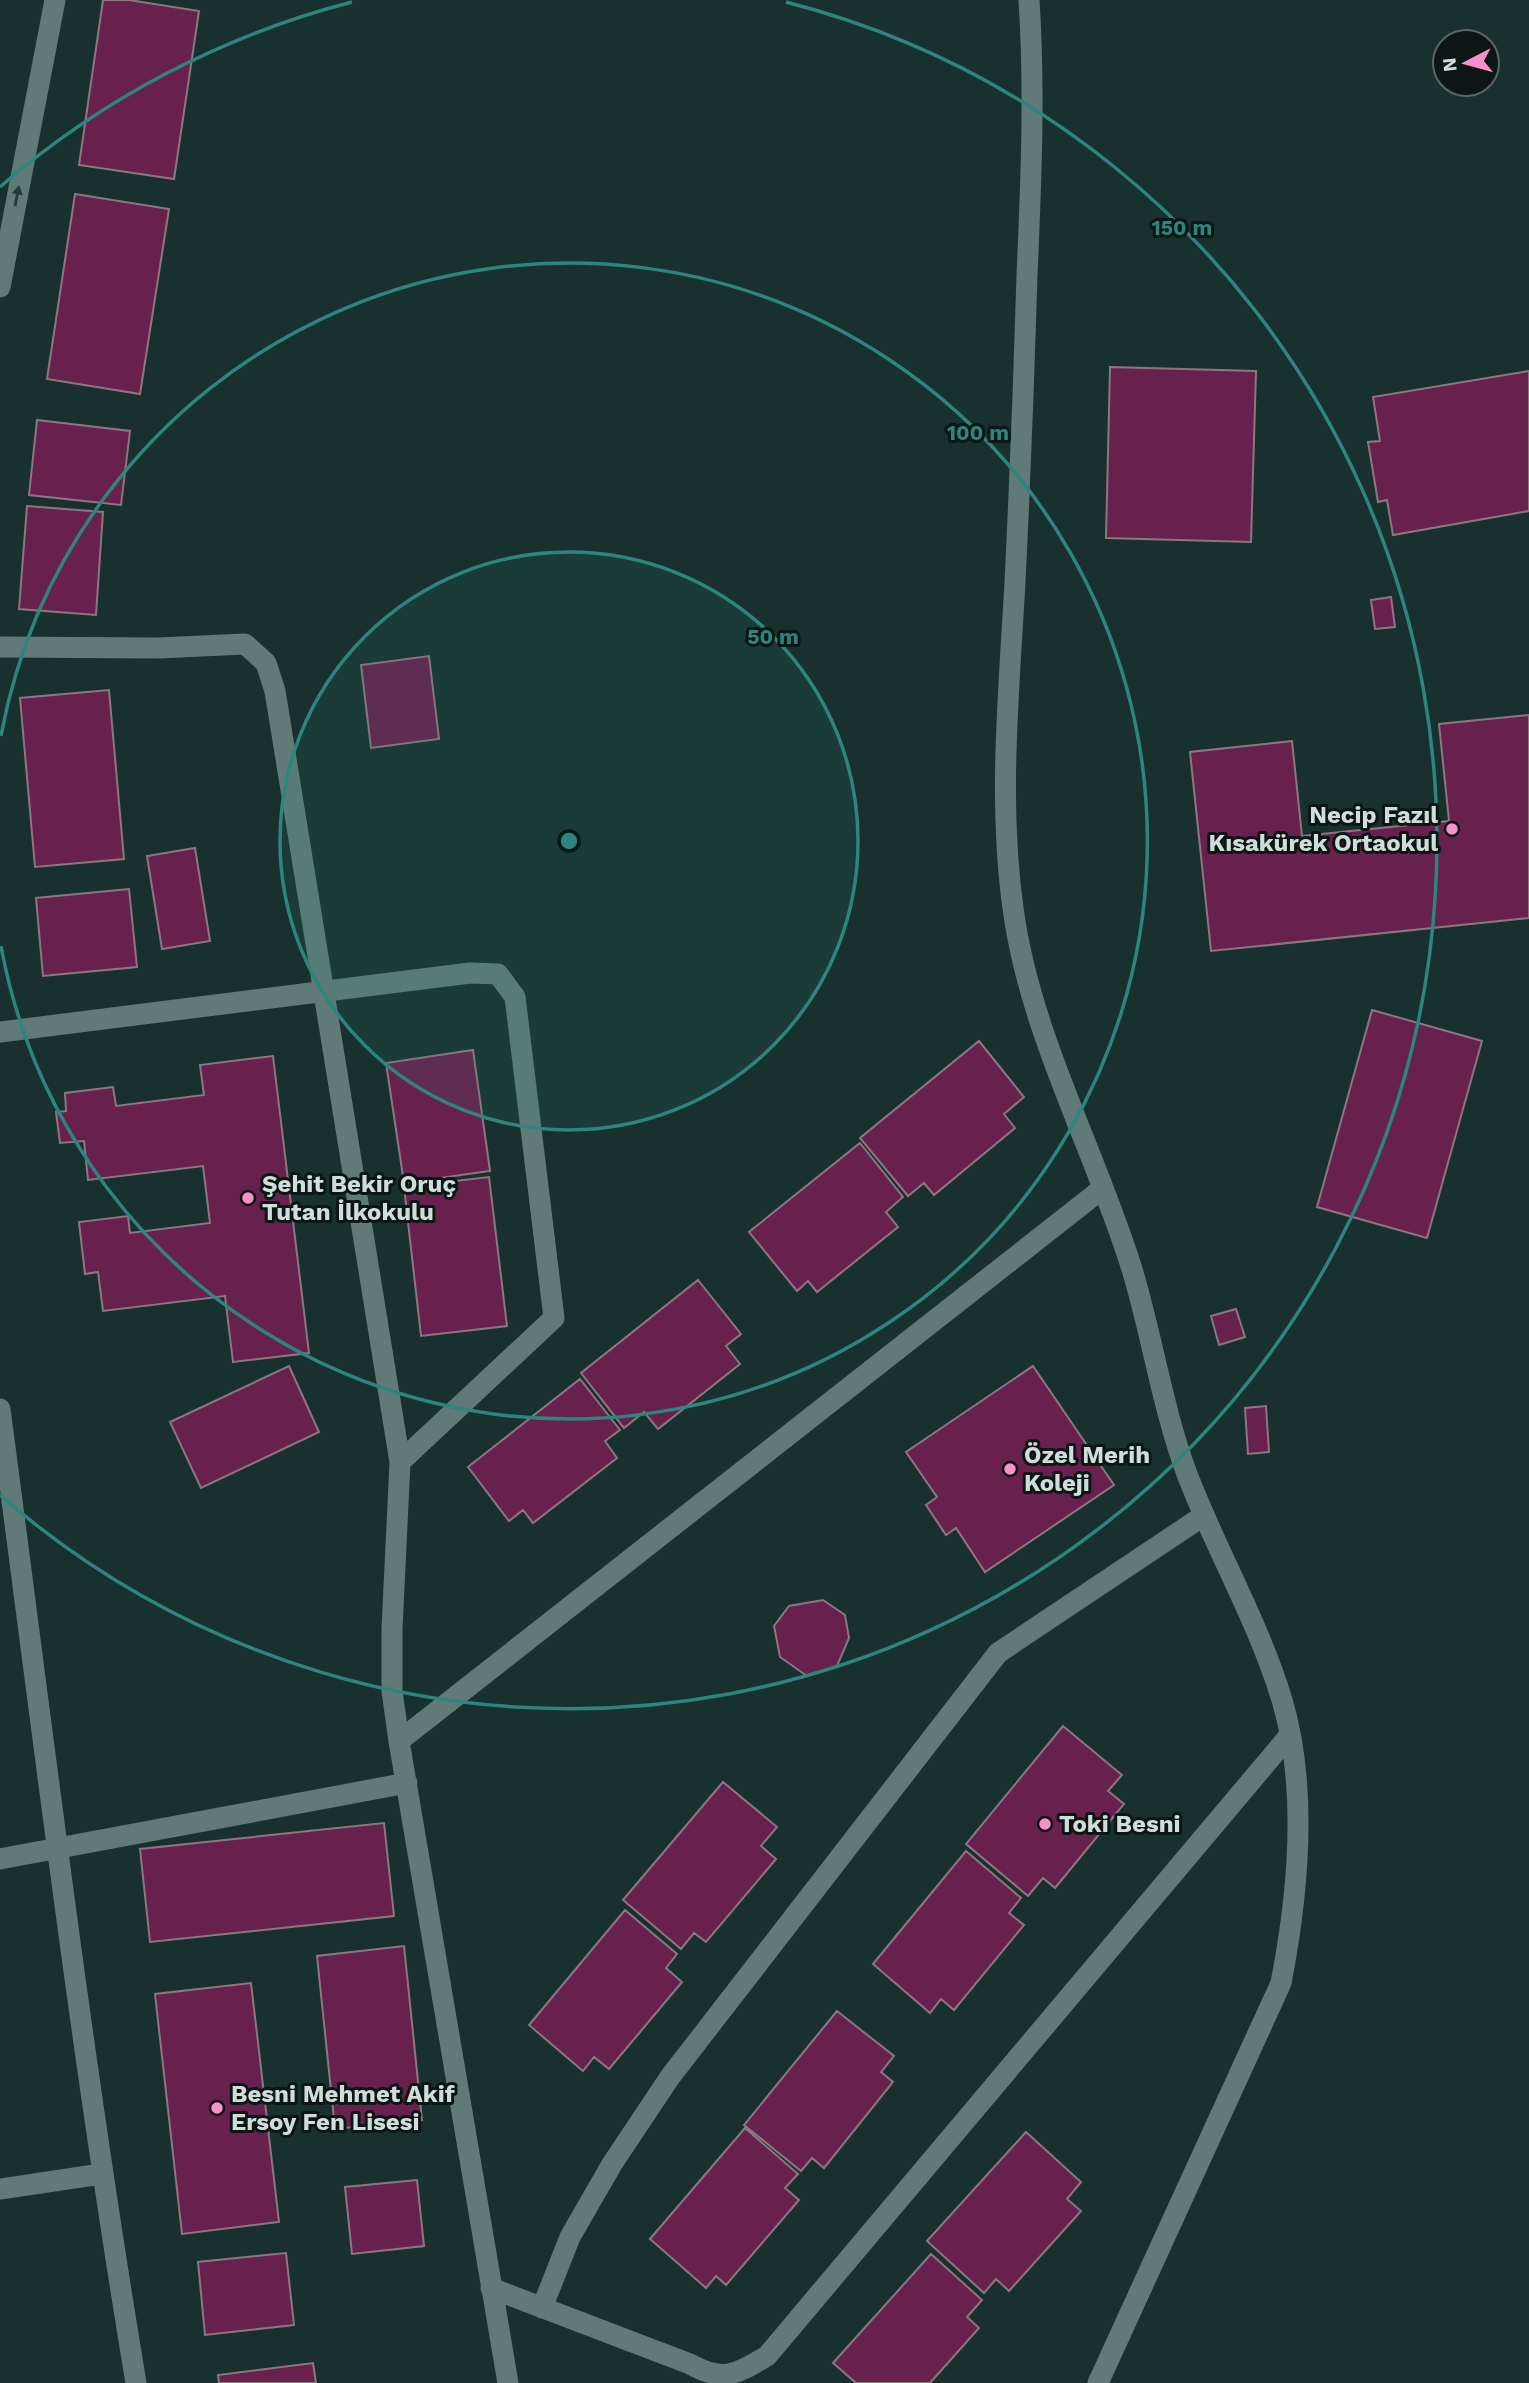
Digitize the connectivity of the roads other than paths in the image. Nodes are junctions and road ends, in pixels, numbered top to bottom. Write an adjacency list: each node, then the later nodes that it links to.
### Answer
1 (55, 0): 3 (street, one-way to 1)
2 (1029, 0): 7 (street)
3 (0, 287)
4 (0, 647): 5 (street)
5 (323, 991): 6 (street); 9 (street); 9 (street)
6 (0, 1032)
7 (1103, 1188): 10 (street); 12 (street)
8 (0, 1409): 14 (street)
9 (400, 1461): 12 (street)
10 (1203, 1516): 11 (street); 19 (street)
11 (1289, 1736): 19 (street); 22 (street)
12 (399, 1741): 13 (street)
13 (407, 1783): 14 (street); 18 (street)
14 (55, 1850): 15 (street); 16 (street)
15 (0, 1859)
16 (101, 2174): 17 (street); 20 (street)
17 (0, 2189)
18 (491, 2288): 19 (street); 21 (street)
19 (542, 2308)
20 (136, 2383)
21 (508, 2383)
22 (1098, 2383)

